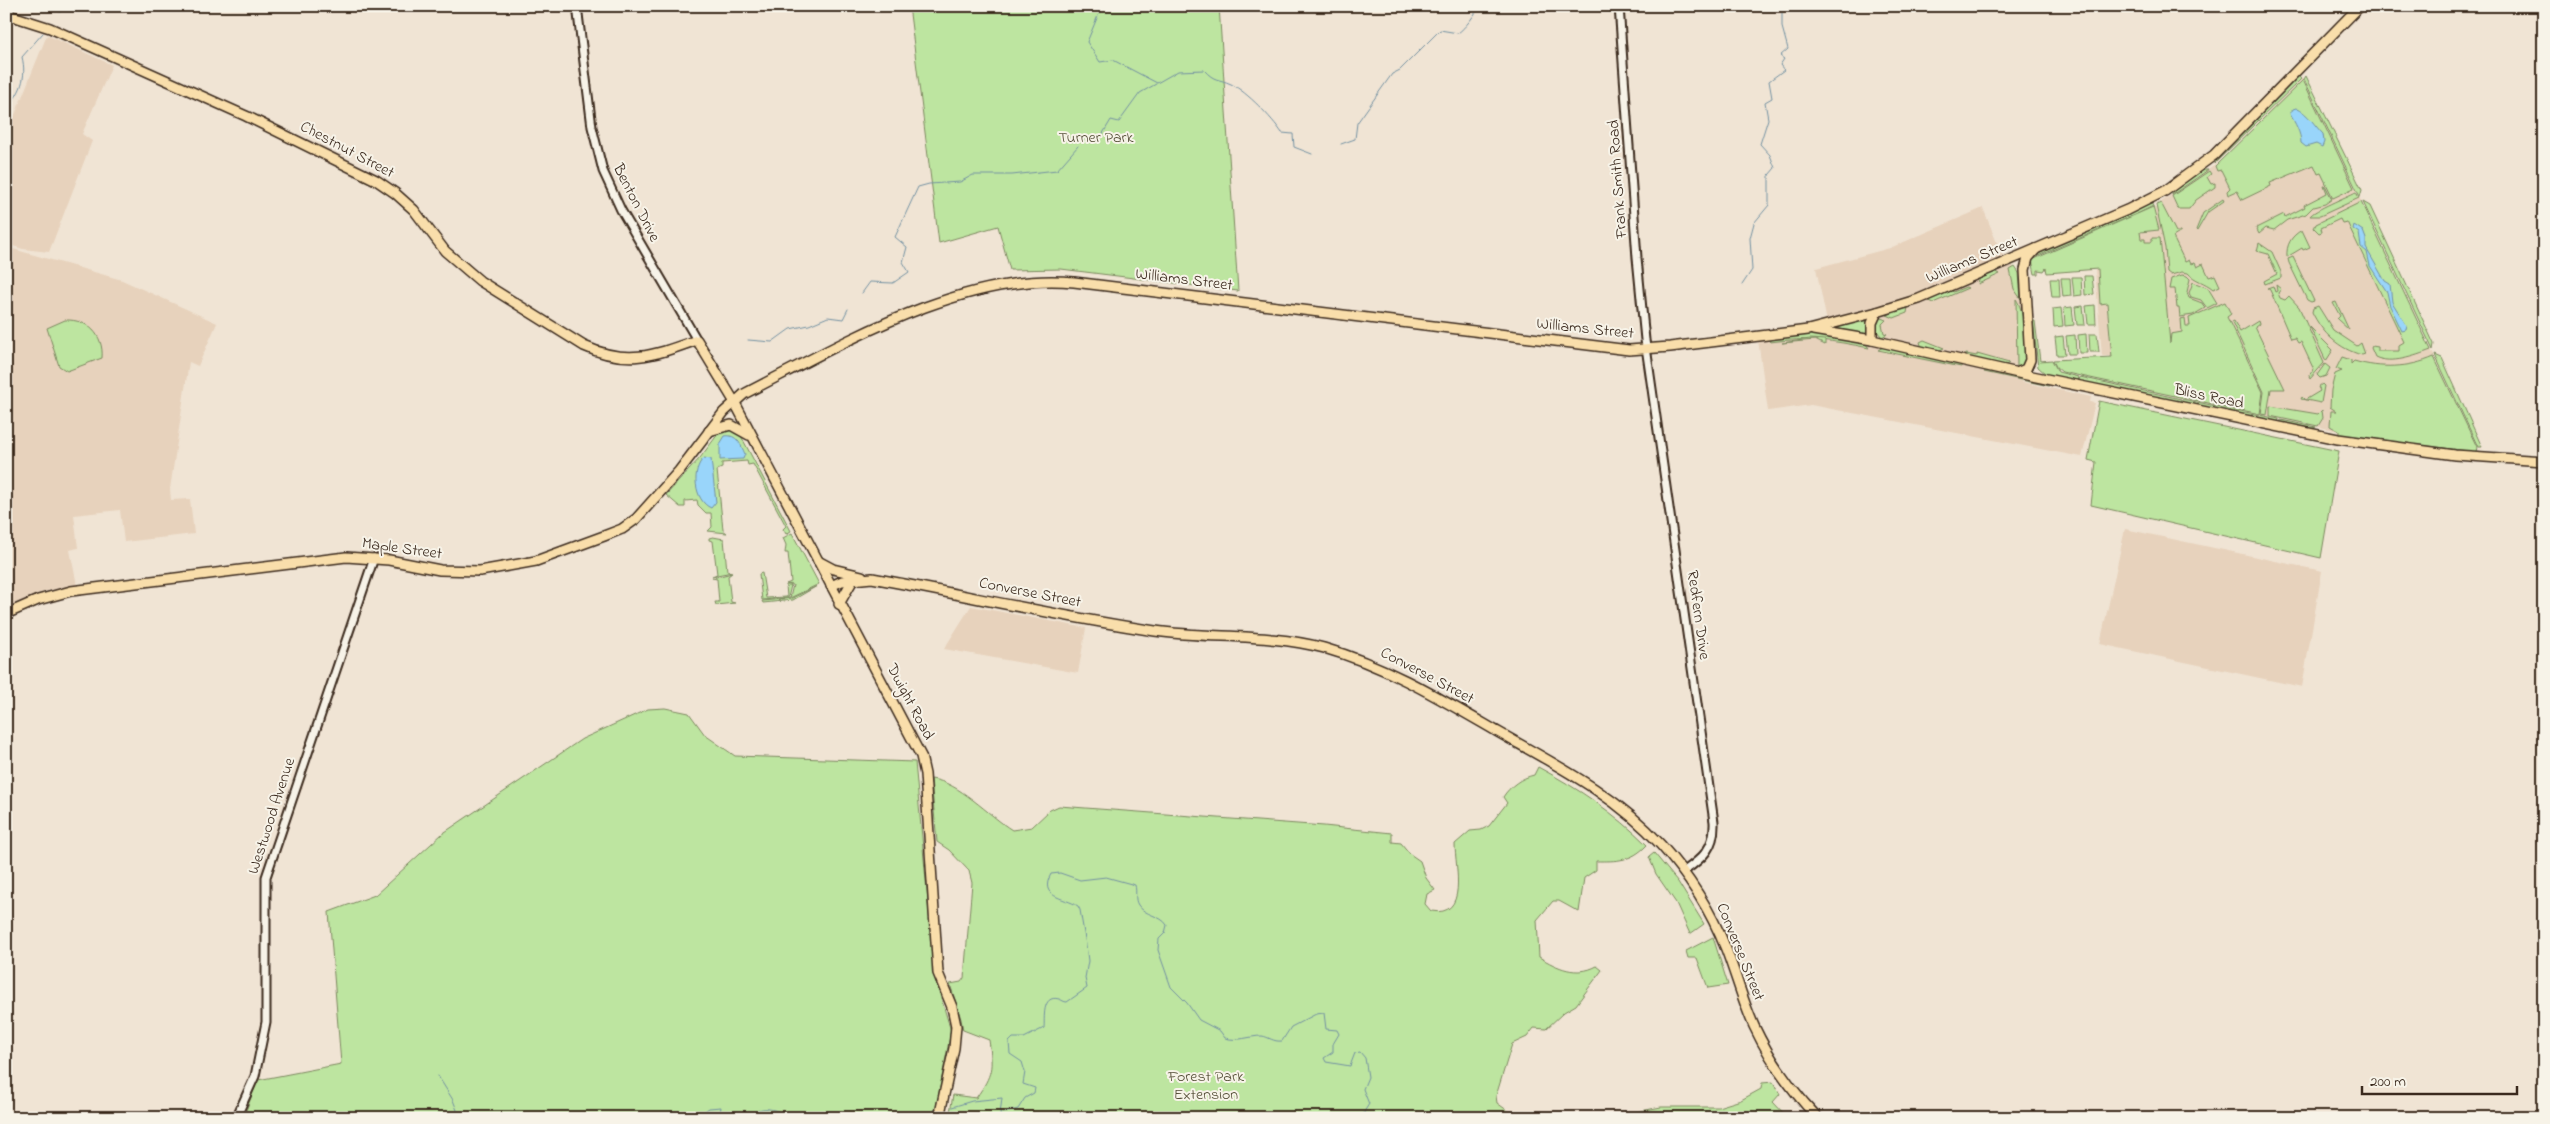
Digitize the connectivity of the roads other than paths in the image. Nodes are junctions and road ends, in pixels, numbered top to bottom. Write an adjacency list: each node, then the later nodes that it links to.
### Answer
1 (577, 6): 10 (street, Benton Drive)
2 (1619, 6): 12 (street, Frank Smith Road)
3 (2360, 6): 5 (main road, Williams Street)
4 (6, 14): 10 (main road, Chestnut Street)
5 (2036, 249): 6 (main road, Williams Street); 7 (main road)
6 (2008, 261): 7 (main road); 8 (main road, Williams Street)
7 (2024, 280): 13 (main road)
8 (1877, 312): 9 (main road, Williams Street); 11 (main road)
9 (1808, 330): 11 (main road, Bliss Road); 12 (main road, Williams Street)
10 (697, 340): 16 (main road, Dwight Road)
11 (1872, 340): 14 (main road, Bliss Road)
12 (1646, 349): 16 (main road, Williams Street); 27 (street, Redfern Drive)
13 (2030, 357): 14 (main road); 15 (main road)
14 (2019, 372): 15 (main road, Bliss Road)
15 (2045, 377): 19 (main road, Bliss Road)
16 (734, 401): 17 (main road, Maple Street); 18 (main road, Dwight Road)
17 (709, 431): 18 (main road); 20 (main road, Maple Street)
18 (752, 437): 21 (main road, Dwight Road)
19 (2544, 461)
20 (374, 558): 26 (main road, Maple Street); 28 (street, Westwood Avenue)
21 (818, 561): 23 (main road); 24 (main road, Dwight Road)
22 (854, 578): 23 (main road, Converse Street); 24 (main road, Converse Street); 25 (main road)
23 (864, 578): 27 (main road, Converse Street)
24 (831, 586): 25 (main road, Dwight Road)
25 (840, 604): 29 (main road, Dwight Road)
26 (6, 614)
27 (1683, 872): 30 (main road, Converse Street)
28 (236, 1118)
29 (939, 1118)
30 (1818, 1118)

